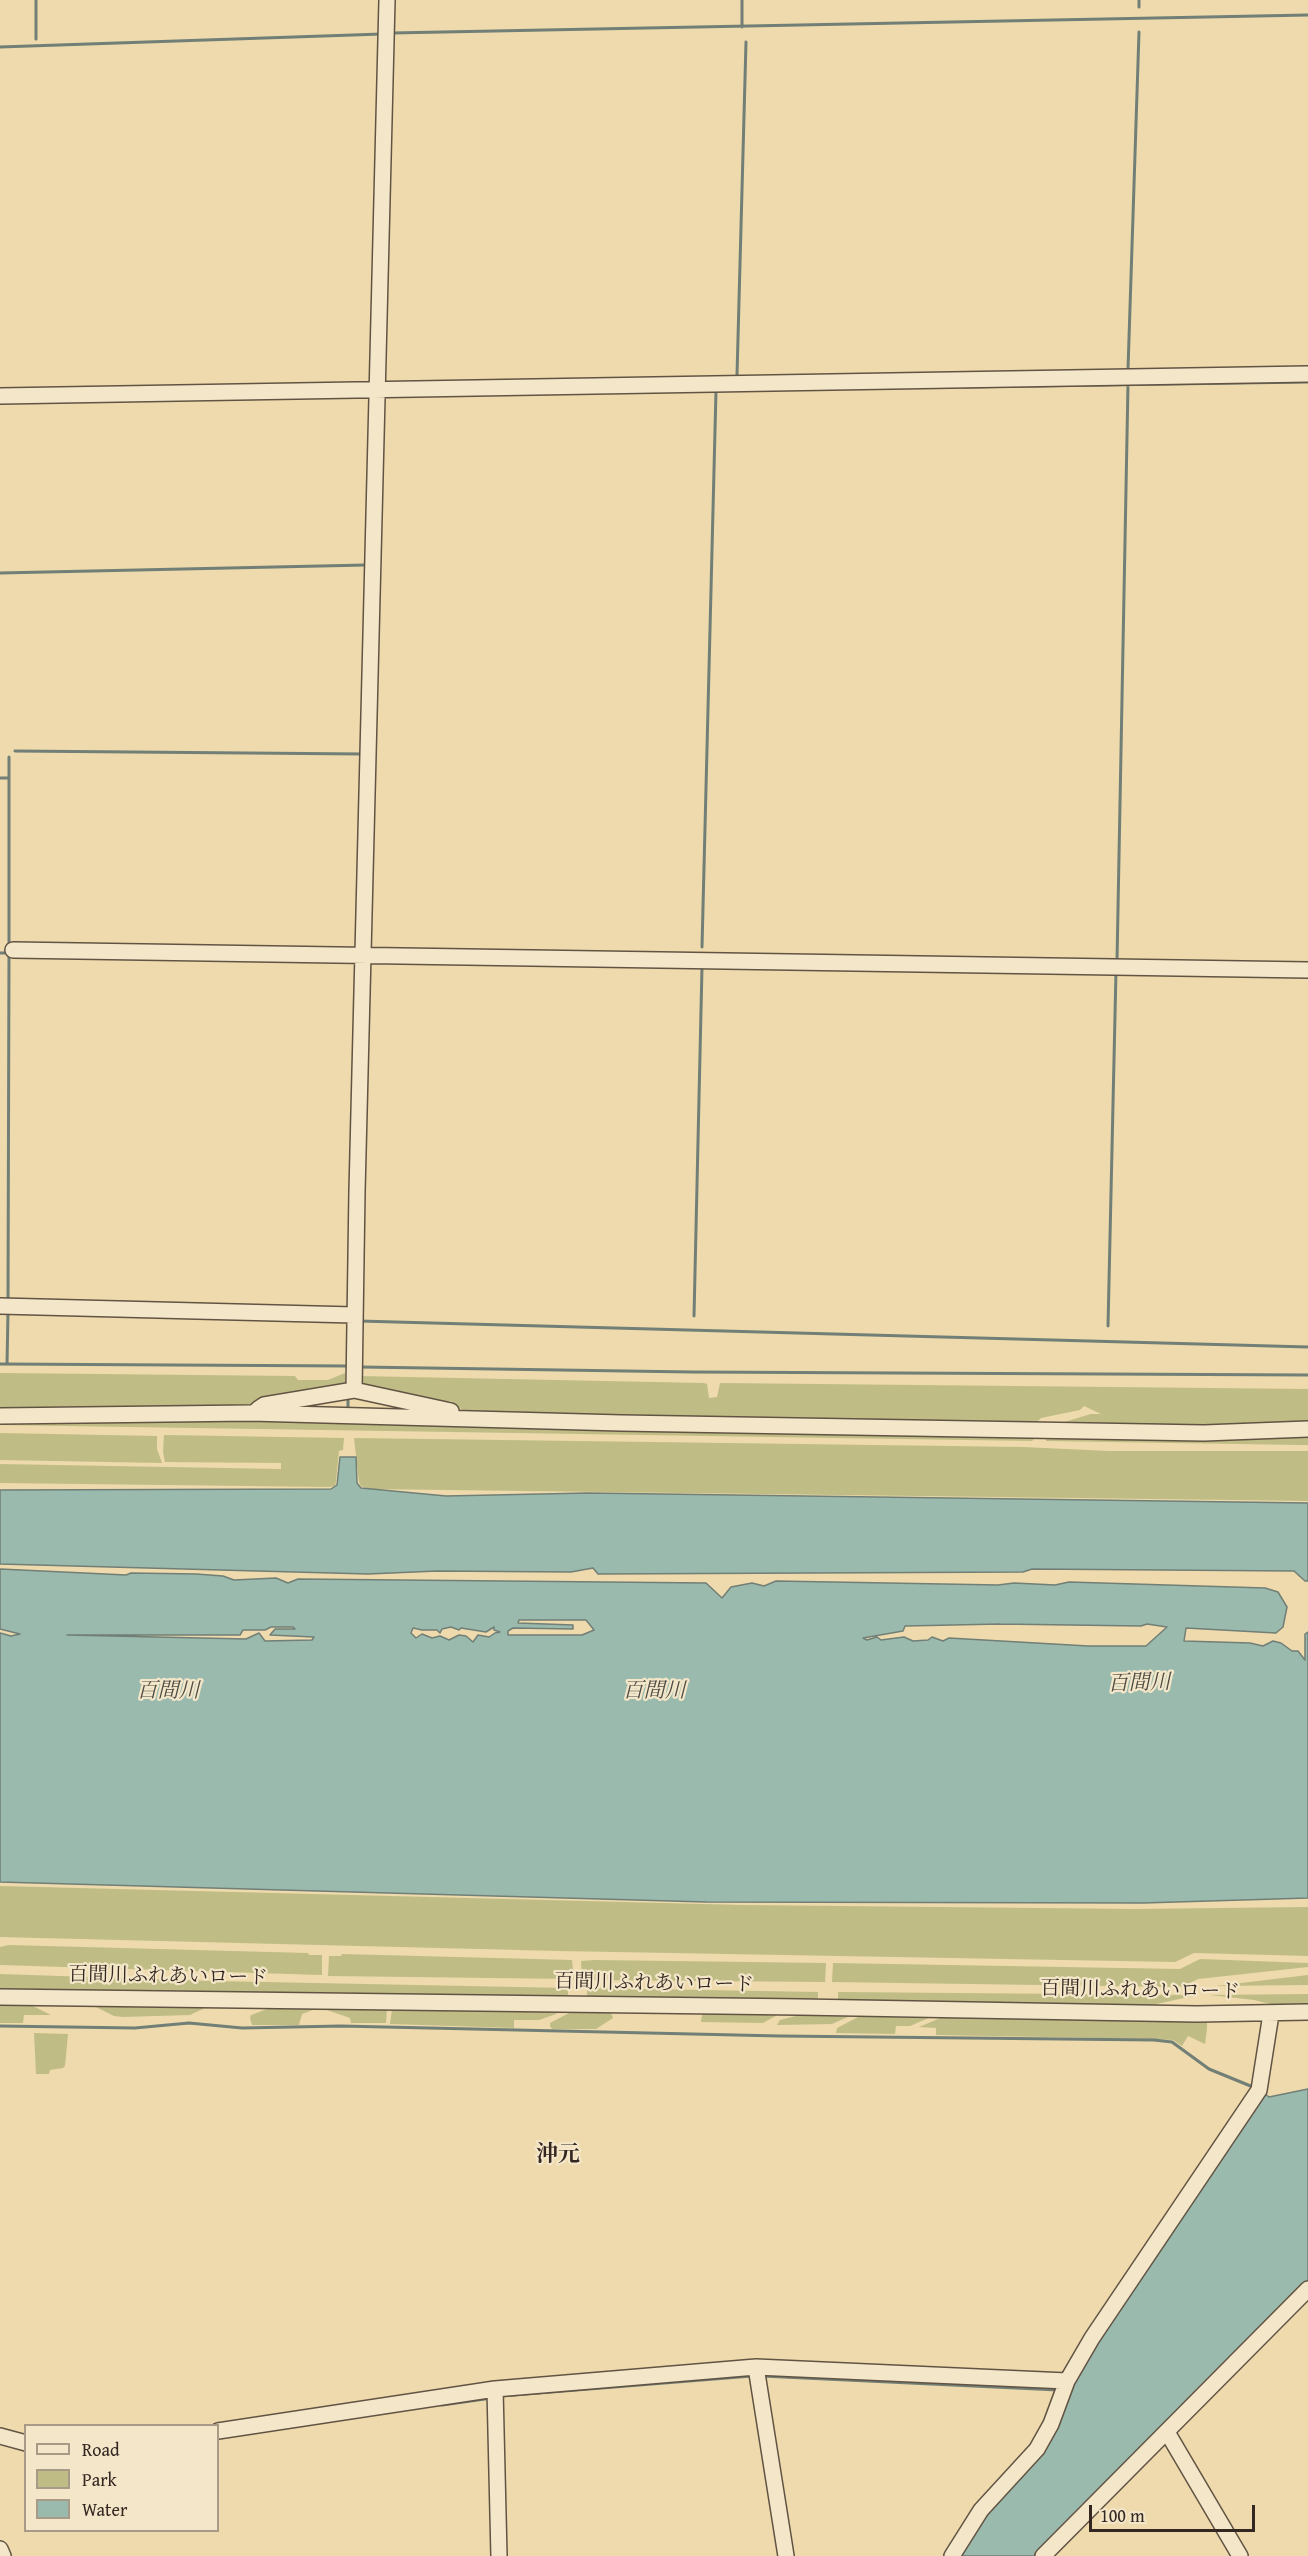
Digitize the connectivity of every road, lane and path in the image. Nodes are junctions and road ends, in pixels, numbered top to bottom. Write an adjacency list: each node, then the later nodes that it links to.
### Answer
1 (387, 0): 3 (street)
2 (1308, 374): 3 (street)
3 (377, 388): 4 (street); 6 (street)
4 (0, 396)
5 (9, 949): 6 (street)
6 (359, 955): 7 (street); 9 (street)
7 (1308, 970)
8 (0, 1306): 9 (street)
9 (352, 1317): 10 (street)
10 (354, 1390): 11 (street); 13 (street)
11 (251, 1413): 12 (street); 13 (street)
12 (0, 1416)
13 (465, 1418): 14 (street)
14 (1308, 1429)
15 (0, 1997): 17 (street, 百間川ふれあいロード)
16 (1308, 2012): 17 (street, 百間川ふれあいロード)
17 (1271, 2014): 20 (street)
18 (1308, 2289): 23 (street)
19 (756, 2373): 20 (street); 21 (street); 29 (street)
20 (1067, 2381): 30 (street)
21 (495, 2394): 22 (street); 28 (street)
22 (219, 2431)
23 (1167, 2432): 31 (street); 32 (street)
24 (0, 2436): 25 (street)
25 (24, 2442)
26 (0, 2549): 27 (street)
27 (3, 2556)
28 (499, 2556)
29 (786, 2556)
30 (952, 2556)
31 (1043, 2556)
32 (1240, 2556)

